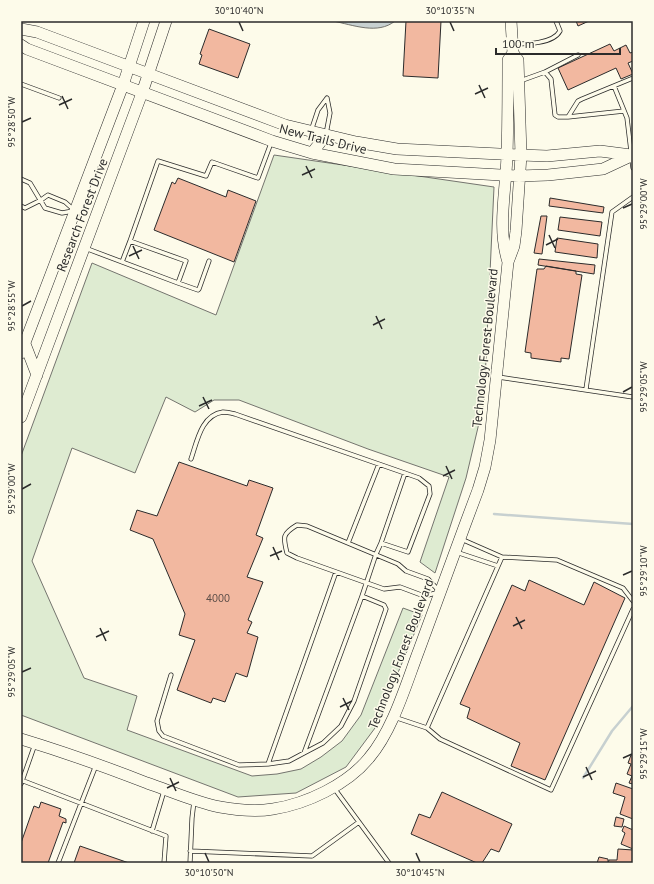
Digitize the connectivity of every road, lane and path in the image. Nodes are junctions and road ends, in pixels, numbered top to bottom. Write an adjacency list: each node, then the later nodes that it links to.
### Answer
1 (144, 21): 9 (street, Research Forest Drive)
2 (166, 21): 11 (street, Research Forest Drive)
3 (511, 21): 7 (street, Technology Forest Boulevard)
4 (556, 21): 7 (lane)
5 (21, 29): 9 (street, New Trails Drive)
6 (21, 45): 15 (street, New Trails Drive)
7 (512, 48): 13 (street, Technology Forest Boulevard); 25 (street, Technology Forest Boulevard)
8 (578, 55): 10 (lane)
9 (129, 66): 11 (street, New Trails Drive); 15 (street, Research Forest Drive)
10 (545, 72): 13 (lane); 20 (lane)
11 (149, 74): 17 (street, Research Forest Drive); 21 (street, New Trails Drive)
12 (633, 78): 16 (lane)
13 (519, 82): 27 (street, Technology Forest Boulevard)
14 (21, 84): 18 (lane)
15 (122, 85): 17 (street, New Trails Drive); 35 (street, Research Forest Drive)
16 (614, 86): 19 (lane); 20 (lane)
17 (142, 93): 23 (street, New Trails Drive); 37 (street, Research Forest Drive)
18 (59, 98)
19 (624, 111): 20 (lane); 26 (lane)
20 (568, 117)
21 (311, 131): 22 (street, New Trails Drive); 22 (lane); 24 (street)
22 (326, 135): 24 (street); 25 (street, New Trails Drive)
23 (272, 141): 24 (street, New Trails Drive); 36 (lane)
24 (312, 154): 29 (street, New Trails Drive)
25 (507, 155): 27 (street, New Trails Drive); 29 (street, Technology Forest Boulevard)
26 (632, 155): 27 (street, New Trails Drive); 28 (lane); 30 (street, New Trails Drive)
27 (521, 156): 30 (street, Technology Forest Boulevard)
28 (633, 168)
29 (505, 175): 30 (street, New Trails Drive); 40 (street, Technology Forest Boulevard)
30 (519, 176): 40 (street, Technology Forest Boulevard)
31 (21, 179): 33 (lane)
32 (633, 197): 45 (lane)
33 (41, 200): 34 (lane); 35 (lane); 35 (lane)
34 (21, 206)
35 (74, 211): 42 (street, Research Forest Drive)
36 (130, 241): 39 (lane); 41 (lane)
37 (84, 248): 39 (lane); 43 (street, Research Forest Drive)
38 (209, 261): 41 (lane)
39 (122, 262): 41 (lane)
40 (508, 262): 44 (street, Technology Forest Boulevard)
41 (178, 283)
42 (23, 349): 43 (street)
43 (37, 375): 47 (street, Research Forest Drive)
44 (497, 377): 45 (lane); 51 (street, Technology Forest Boulevard)
45 (586, 389): 46 (lane)
46 (633, 397)
47 (21, 417)
48 (191, 459): 49 (lane)
49 (379, 464): 50 (lane); 53 (lane)
50 (405, 473): 52 (lane); 52 (lane)
51 (460, 539): 54 (street, Technology Forest Boulevard); 56 (lane)
52 (382, 542): 55 (lane)
53 (348, 543): 55 (lane); 58 (lane)
54 (455, 552): 57 (lane); 60 (street, Technology Forest Boulevard)
55 (376, 554): 59 (lane); 60 (lane)
56 (502, 557): 57 (lane); 62 (lane)
57 (498, 566): 66 (lane)
58 (336, 572): 59 (lane); 71 (lane)
59 (367, 583): 60 (lane); 61 (lane)
60 (440, 592): 65 (street, Technology Forest Boulevard)
61 (362, 596): 69 (lane); 69 (lane)
62 (633, 601)
63 (633, 609): 66 (lane)
64 (171, 675): 71 (lane)
65 (393, 716): 66 (lane); 73 (street, Technology Forest Boulevard)
66 (427, 728)
67 (21, 739): 68 (street, Technology Forest Boulevard)
68 (36, 743): 70 (street, Technology Forest Boulevard); 72 (lane)
69 (304, 753): 71 (lane)
70 (96, 764): 74 (street, Technology Forest Boulevard); 76 (lane)
71 (268, 764)
72 (21, 782): 76 (lane)
73 (333, 787): 75 (street, Technology Forest Boulevard); 77 (lane)
74 (164, 789): 75 (street, Technology Forest Boulevard); 78 (lane)
75 (194, 800): 79 (lane)
76 (82, 803): 78 (lane); 80 (lane)
77 (359, 822): 79 (lane); 83 (lane)
78 (152, 830): 81 (lane)
79 (190, 851): 82 (lane)
80 (58, 863)
81 (164, 863)
82 (190, 863)
83 (389, 863)

